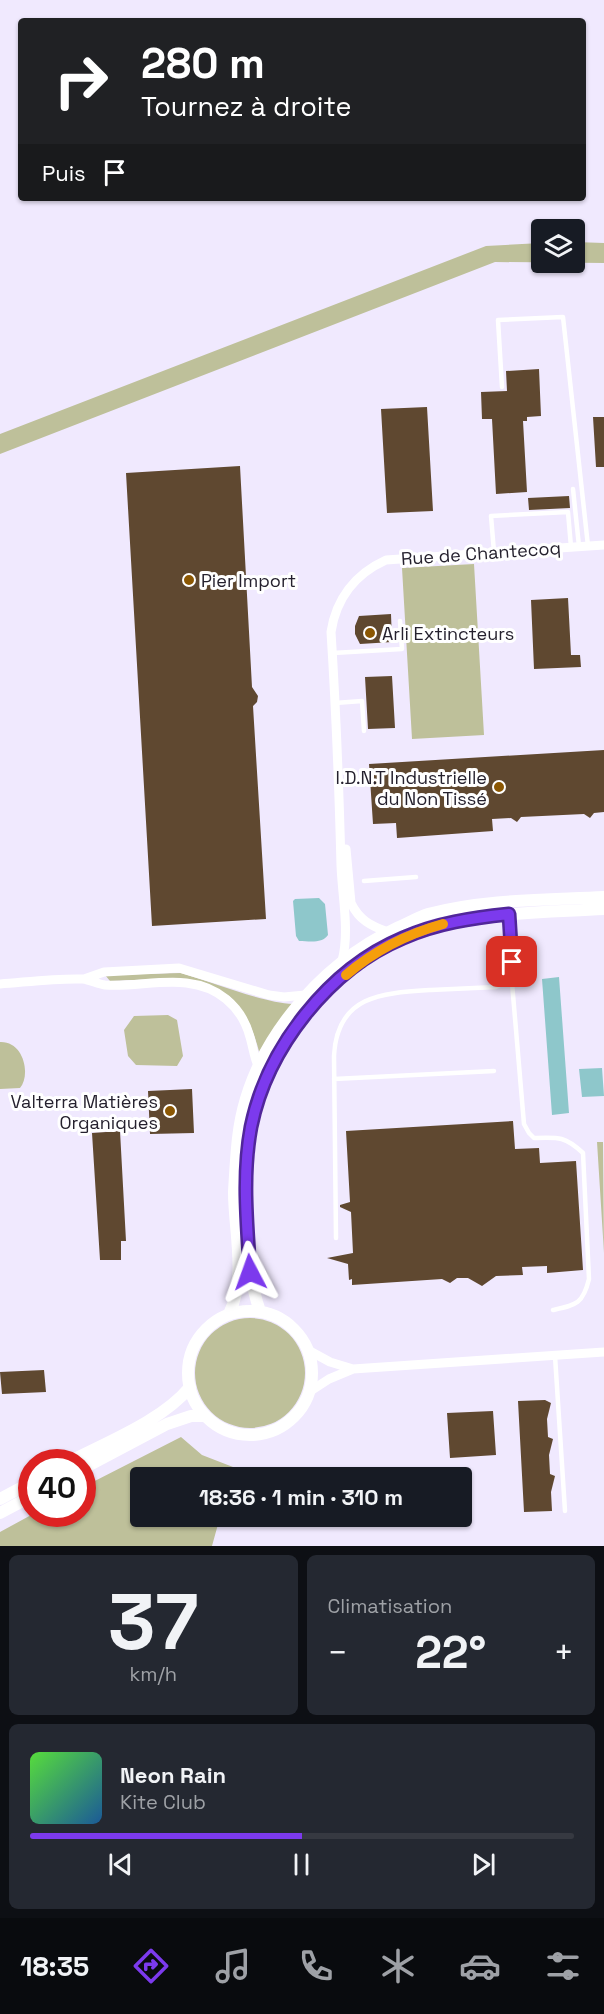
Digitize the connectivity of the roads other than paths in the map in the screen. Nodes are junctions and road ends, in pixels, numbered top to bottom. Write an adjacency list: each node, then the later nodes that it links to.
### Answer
1 (502, 387): 4 (lane)
2 (573, 489): 4 (lane)
3 (604, 546): 4 (street, Rue de Chantecoq)
4 (579, 547): 5 (street, Rue de Chantecoq); 5 (lane)
5 (494, 552): 7 (street, Rue de Chantecoq)
6 (400, 621): 7 (lane)
7 (333, 653): 8 (street, Rue de Chantecoq)
8 (335, 703): 9 (lane); 10 (street, Rue de Chantecoq)
9 (364, 731)
10 (341, 823): 16 (street); 17 (street, Rue de Chantecoq)
11 (416, 877): 12 (lane)
12 (364, 881)
13 (604, 897): 16 (street)
14 (604, 909): 15 (street)
15 (509, 914): 18 (lane); 27 (street)
16 (388, 932): 17 (street)
17 (342, 961): 21 (street)
18 (511, 971): 24 (lane); 26 (lane)
19 (84, 979): 20 (street); 21 (street); 22 (street)
20 (0, 984)
21 (305, 995): 22 (street)
22 (259, 1068): 28 (street)
23 (494, 1071): 24 (lane)
24 (334, 1078): 25 (lane)
25 (336, 1239)
26 (553, 1310)
27 (260, 1311): 28 (street); 29 (street)
28 (229, 1314): 33 (street)
29 (308, 1350): 32 (street); 34 (street)
30 (604, 1352): 31 (street)
31 (555, 1356): 32 (street); 41 (lane)
32 (353, 1369): 34 (street)
33 (189, 1387): 35 (street); 36 (street)
34 (309, 1392): 35 (street)
35 (205, 1416): 37 (street)
36 (94, 1449)
37 (96, 1462)
38 (18, 1489): 39 (street)
39 (0, 1499)
40 (18, 1503): 42 (street)
41 (565, 1511)
42 (0, 1513)

